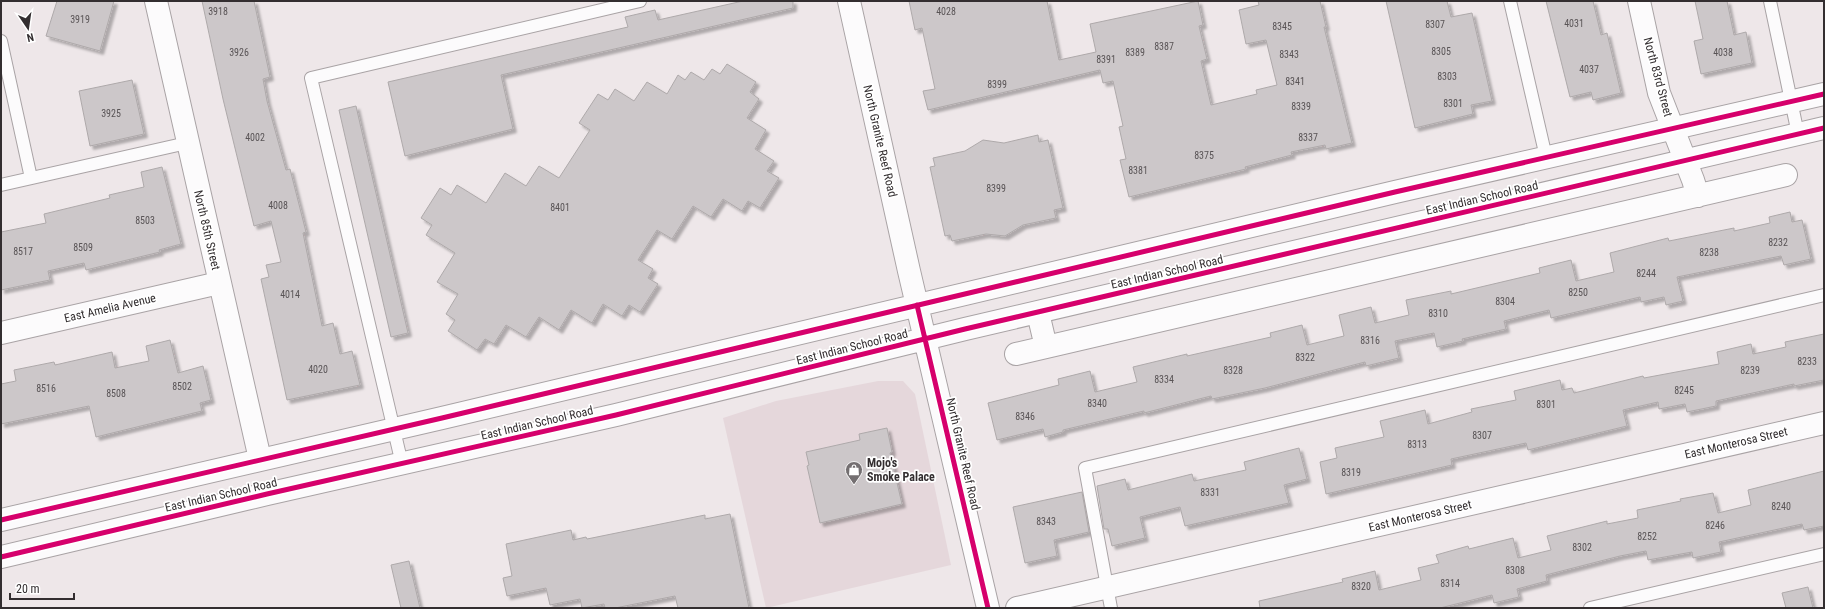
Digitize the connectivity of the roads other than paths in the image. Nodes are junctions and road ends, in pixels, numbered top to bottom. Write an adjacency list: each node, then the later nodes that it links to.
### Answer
1 (156, 1): 13 (main road, North 85th Street)
2 (640, 1): 29 (lane)
3 (849, 1): 22 (main road, North Granite Reef Road)
4 (1510, 1): 14 (lane)
5 (1639, 1): 11 (main road, North 83rd Street)
6 (1770, 1): 9 (lane)
7 (1, 40): 17 (lane)
8 (1824, 94): 9 (main road, East Indian School Road)
9 (1791, 101): 11 (main road, East Indian School Road); 12 (lane)
10 (1824, 128): 12 (main road, East Indian School Road)
11 (1672, 129): 14 (main road, East Indian School Road); 15 (main road, North 83rd Street)
12 (1798, 134): 15 (main road, East Indian School Road)
13 (187, 143): 17 (lane); 20 (main road, North 85th Street)
14 (1546, 157): 22 (main road, East Indian School Road)
15 (1685, 161): 19 (main road, North 83rd Street); 23 (main road, East Indian School Road)
16 (1786, 175): 19 (main road)
17 (31, 178): 18 (lane)
18 (1, 185)
19 (1698, 196): 26 (main road)
20 (219, 283): 24 (main road, East Amelia Avenue); 30 (main road, North 85th Street)
21 (1824, 295): 35 (lane)
22 (917, 305): 25 (main road, North Granite Reef Road); 29 (main road, East Indian School Road)
23 (1038, 313): 25 (main road, East Indian School Road); 26 (main road)
24 (1, 334)
25 (925, 339): 31 (main road, East Indian School Road); 36 (main road, North Granite Reef Road)
26 (1046, 347): 27 (main road)
27 (1016, 354)
28 (1824, 423): 35 (main road, East Monterosa Street)
29 (394, 428): 30 (main road, East Indian School Road); 31 (lane)
30 (260, 459): 32 (main road, East Indian School Road)
31 (402, 464): 34 (main road, East Indian School Road)
32 (1, 520)
33 (1824, 554): 38 (lane)
34 (1, 557)
35 (1109, 598): 37 (main road, East Monterosa Street)
36 (988, 608)
37 (1017, 608)
38 (1590, 608)

